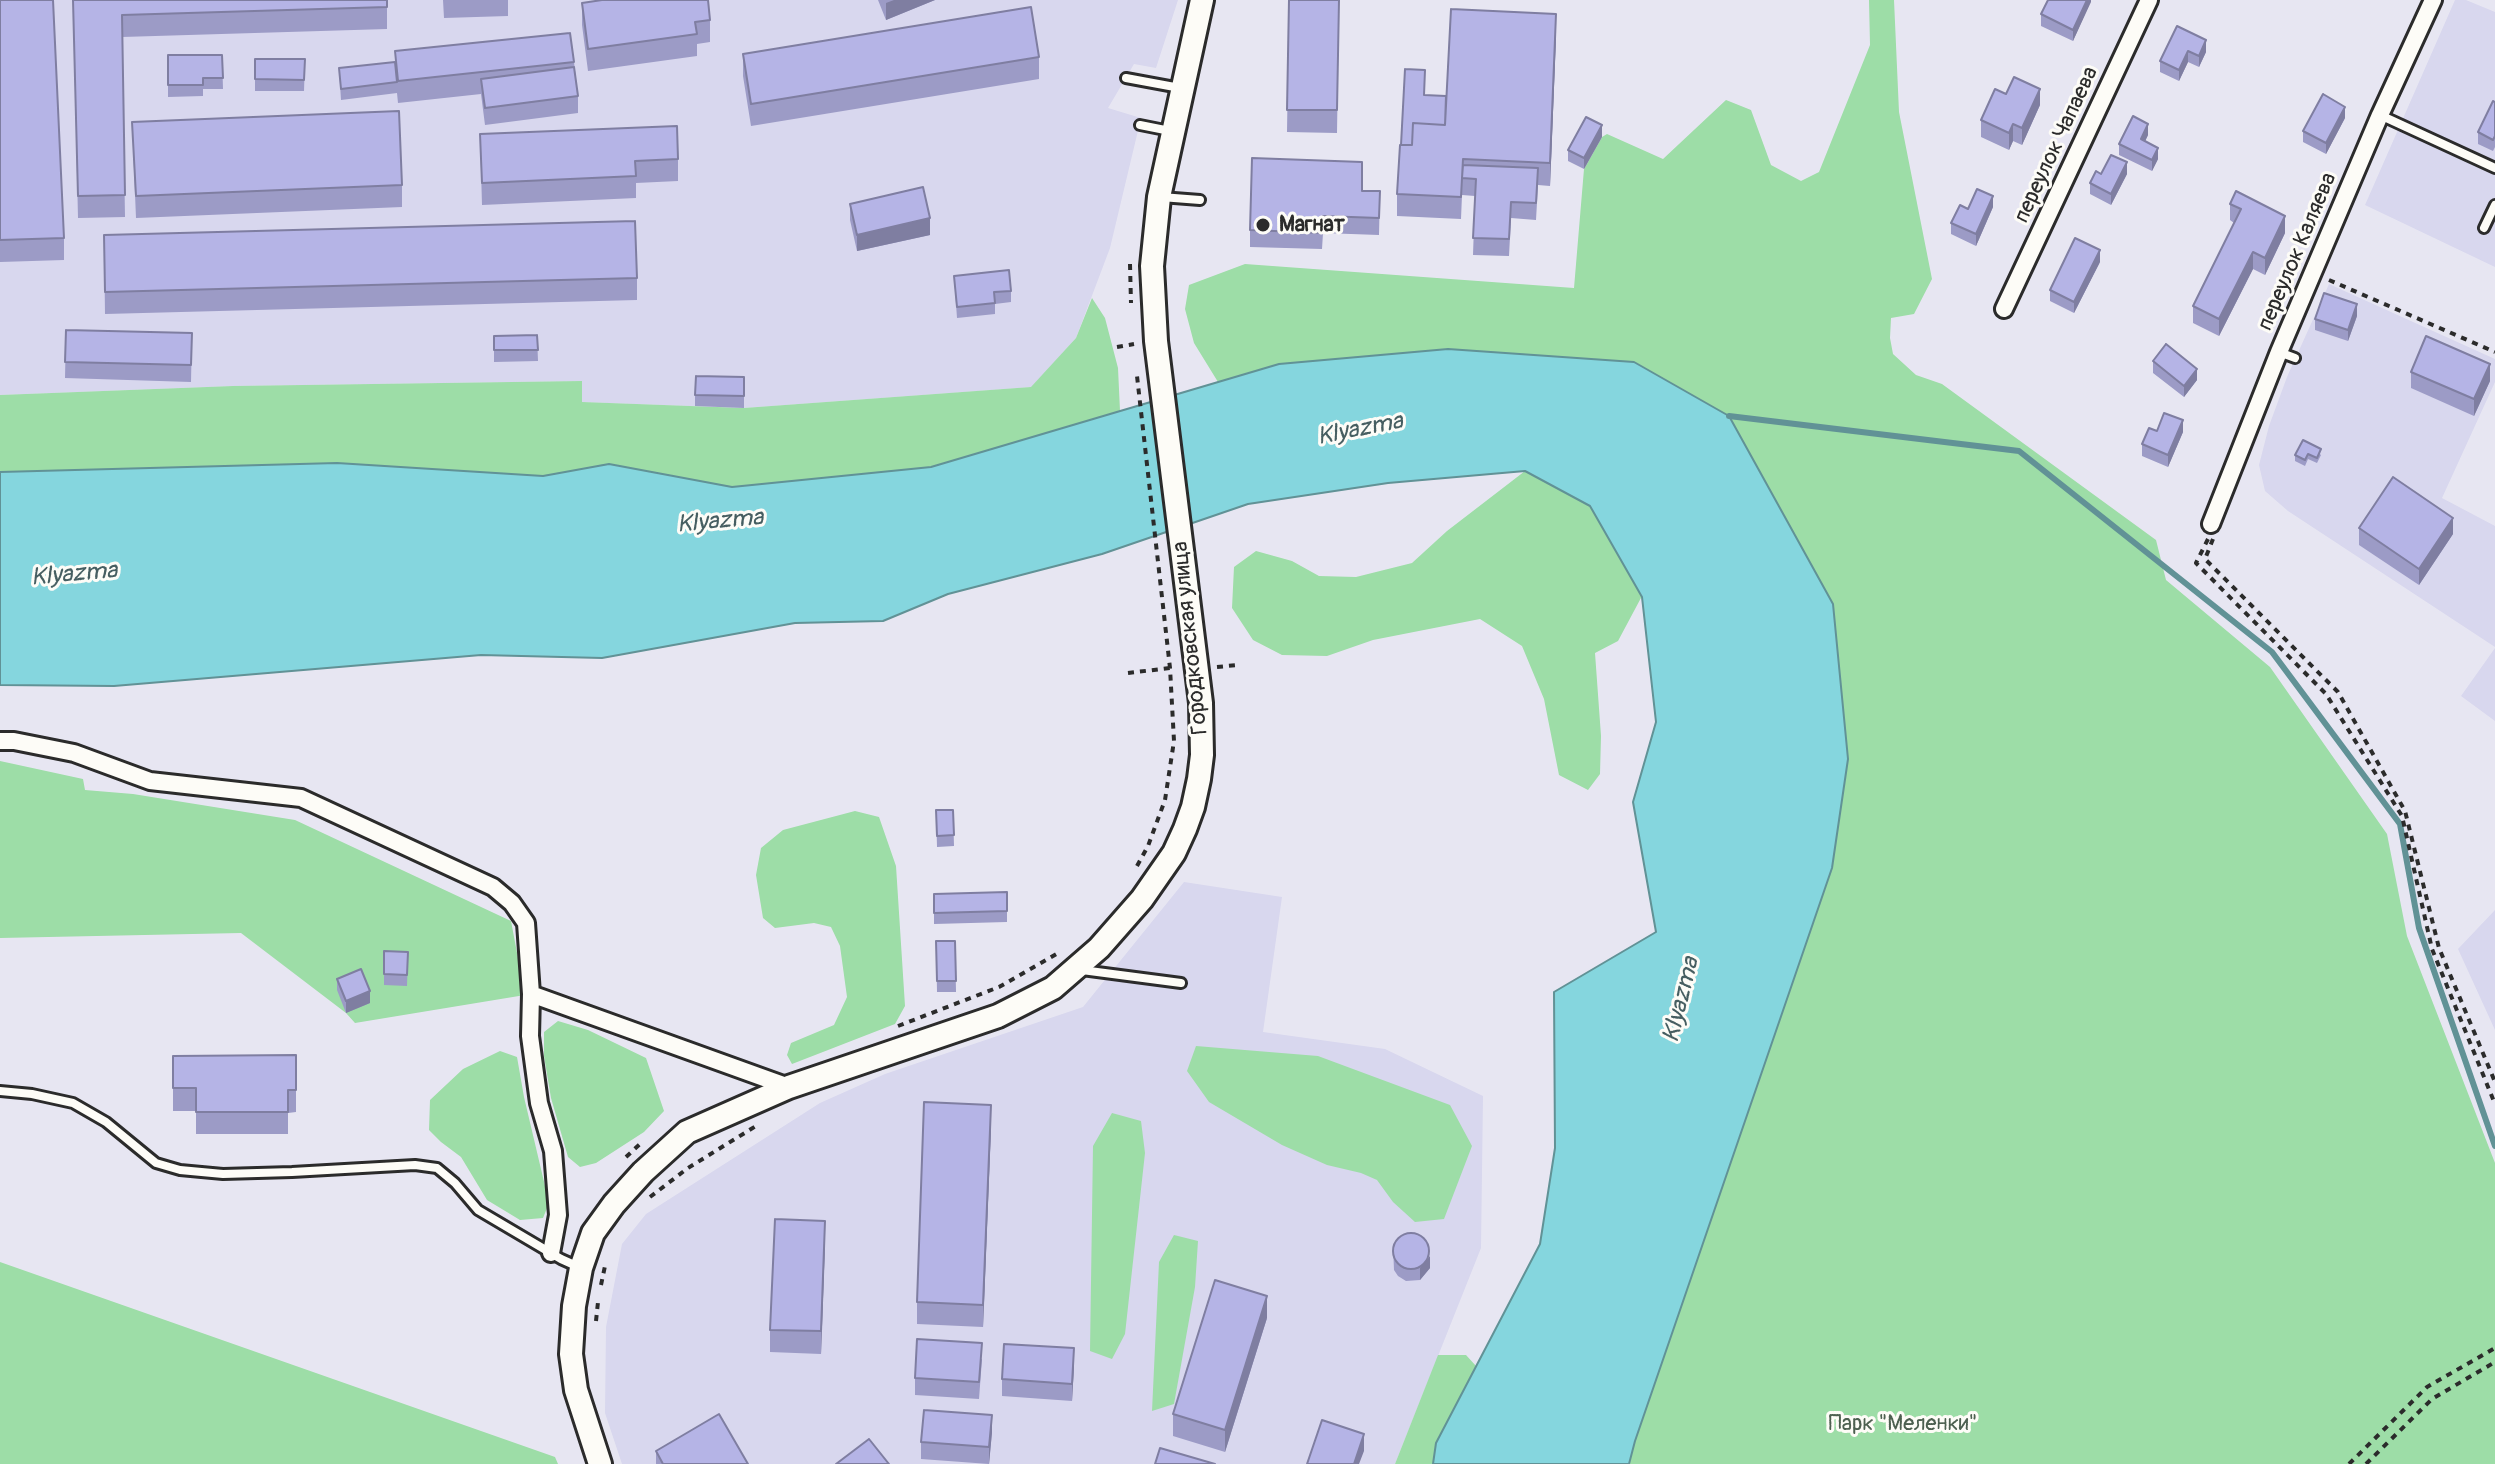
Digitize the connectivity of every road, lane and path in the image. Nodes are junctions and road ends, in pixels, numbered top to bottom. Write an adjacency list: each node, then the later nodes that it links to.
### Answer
1 (1202, 0): 5 (main road, Городковская улица)
2 (2149, 0): 15 (street, переулок Чапаева)
3 (2433, 0): 6 (street, переулок Каляева)
4 (1126, 78): 5 (lane)
5 (1182, 88): 8 (main road, Городковская улица)
6 (2380, 115): 9 (lane); 18 (street, переулок Каляева)
7 (1140, 125): 8 (lane)
8 (1173, 132): 10 (main road, Городковская улица)
9 (2495, 168)
10 (1159, 197): 11 (lane); 24 (main road, Городковская улица)
11 (1200, 200)
12 (2495, 205): 13 (lane)
13 (2484, 228)
14 (2323, 277): 19 (path)
15 (2004, 309)
16 (1134, 344): 17 (path)
17 (1117, 347)
18 (2279, 352): 20 (lane); 22 (street, переулок Каляева)
19 (2495, 352)
20 (2295, 358)
21 (1137, 375): 25 (path)
22 (2214, 527): 30 (path); 33 (path)
23 (1238, 665): 24 (path)
24 (1204, 668): 27 (main road, Городковская улица)
25 (1128, 673)
26 (0, 741): 29 (street)
27 (1076, 969): 28 (lane); 31 (main road, Городковская улица)
28 (1181, 983)
29 (531, 994): 31 (street); 34 (street)
30 (2495, 1082)
31 (789, 1087): 35 (main road, Городковская улица)
32 (0, 1091): 34 (lane)
33 (2495, 1104)
34 (551, 1253): 35 (lane)
35 (581, 1268): 38 (main road, Городковская улица)
36 (2495, 1348): 39 (path)
37 (2495, 1362): 40 (path)
38 (600, 1464)
39 (2349, 1464)
40 (2366, 1464)

